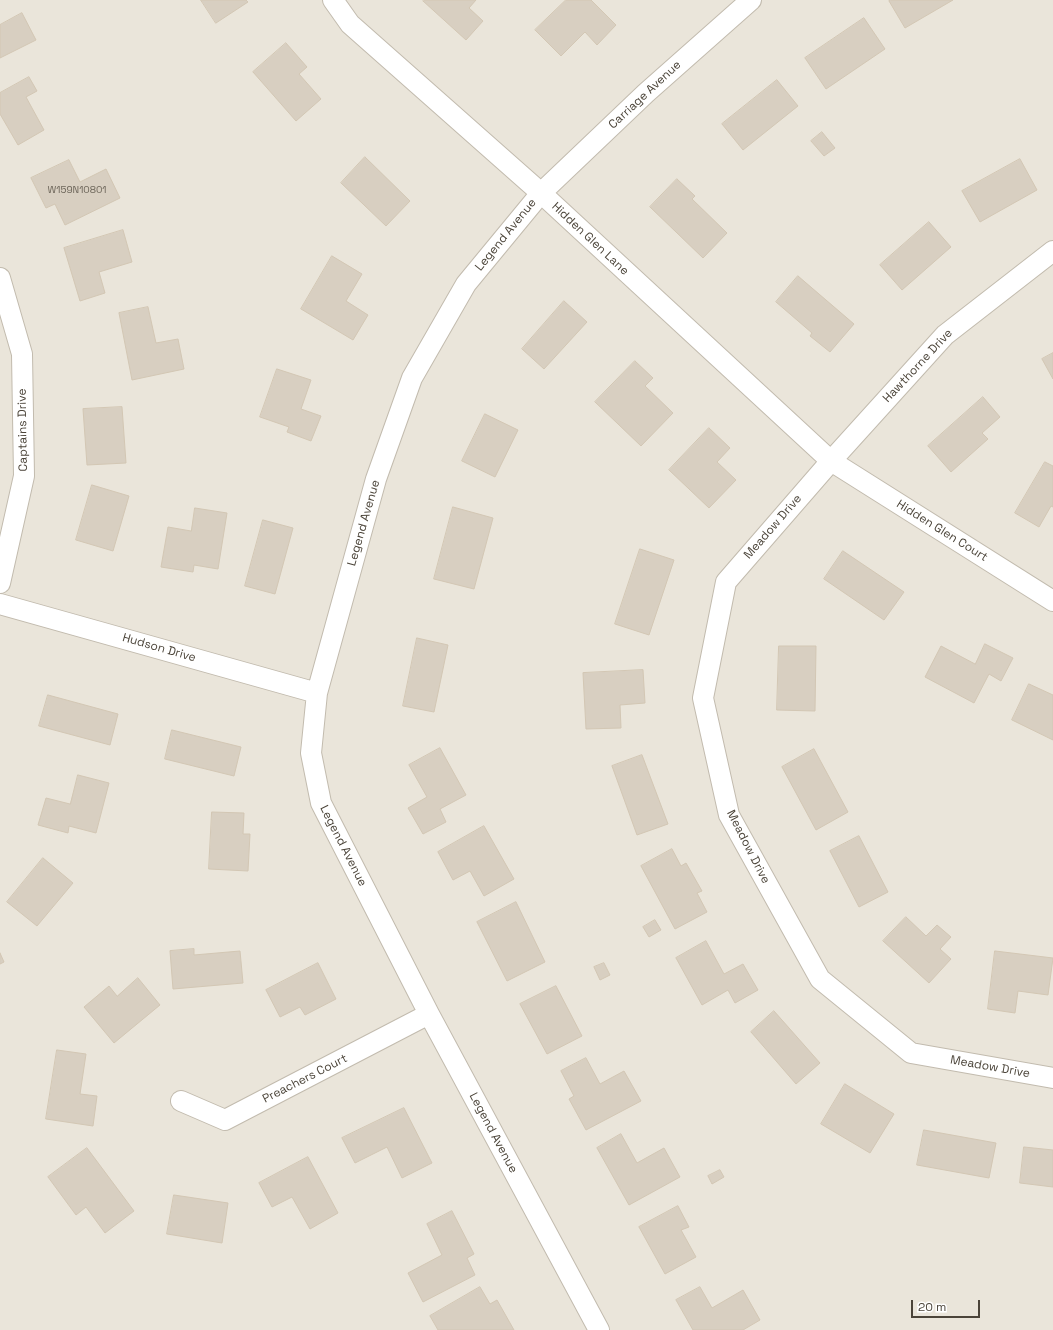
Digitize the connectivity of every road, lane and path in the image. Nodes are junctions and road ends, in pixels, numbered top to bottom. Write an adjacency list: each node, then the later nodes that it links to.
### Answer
1 (333, 0): 3 (street, Hidden Glen Lane)
2 (751, 0): 3 (street, Carriage Avenue)
3 (541, 193): 6 (street, Hidden Glen Lane); 10 (street, Legend Avenue)
4 (1053, 251): 6 (street, Hawthorne Drive)
5 (0, 278): 7 (street, Captains Drive)
6 (831, 461): 8 (street, Hidden Glen Court); 12 (street, Meadow Drive)
7 (0, 583)
8 (1053, 601)
9 (0, 604): 10 (street, Hudson Drive)
10 (317, 693): 11 (street, Legend Avenue)
11 (429, 1014): 13 (street, Preachers Court); 14 (street, Legend Avenue)
12 (1053, 1078)
13 (181, 1101)
14 (598, 1330)

